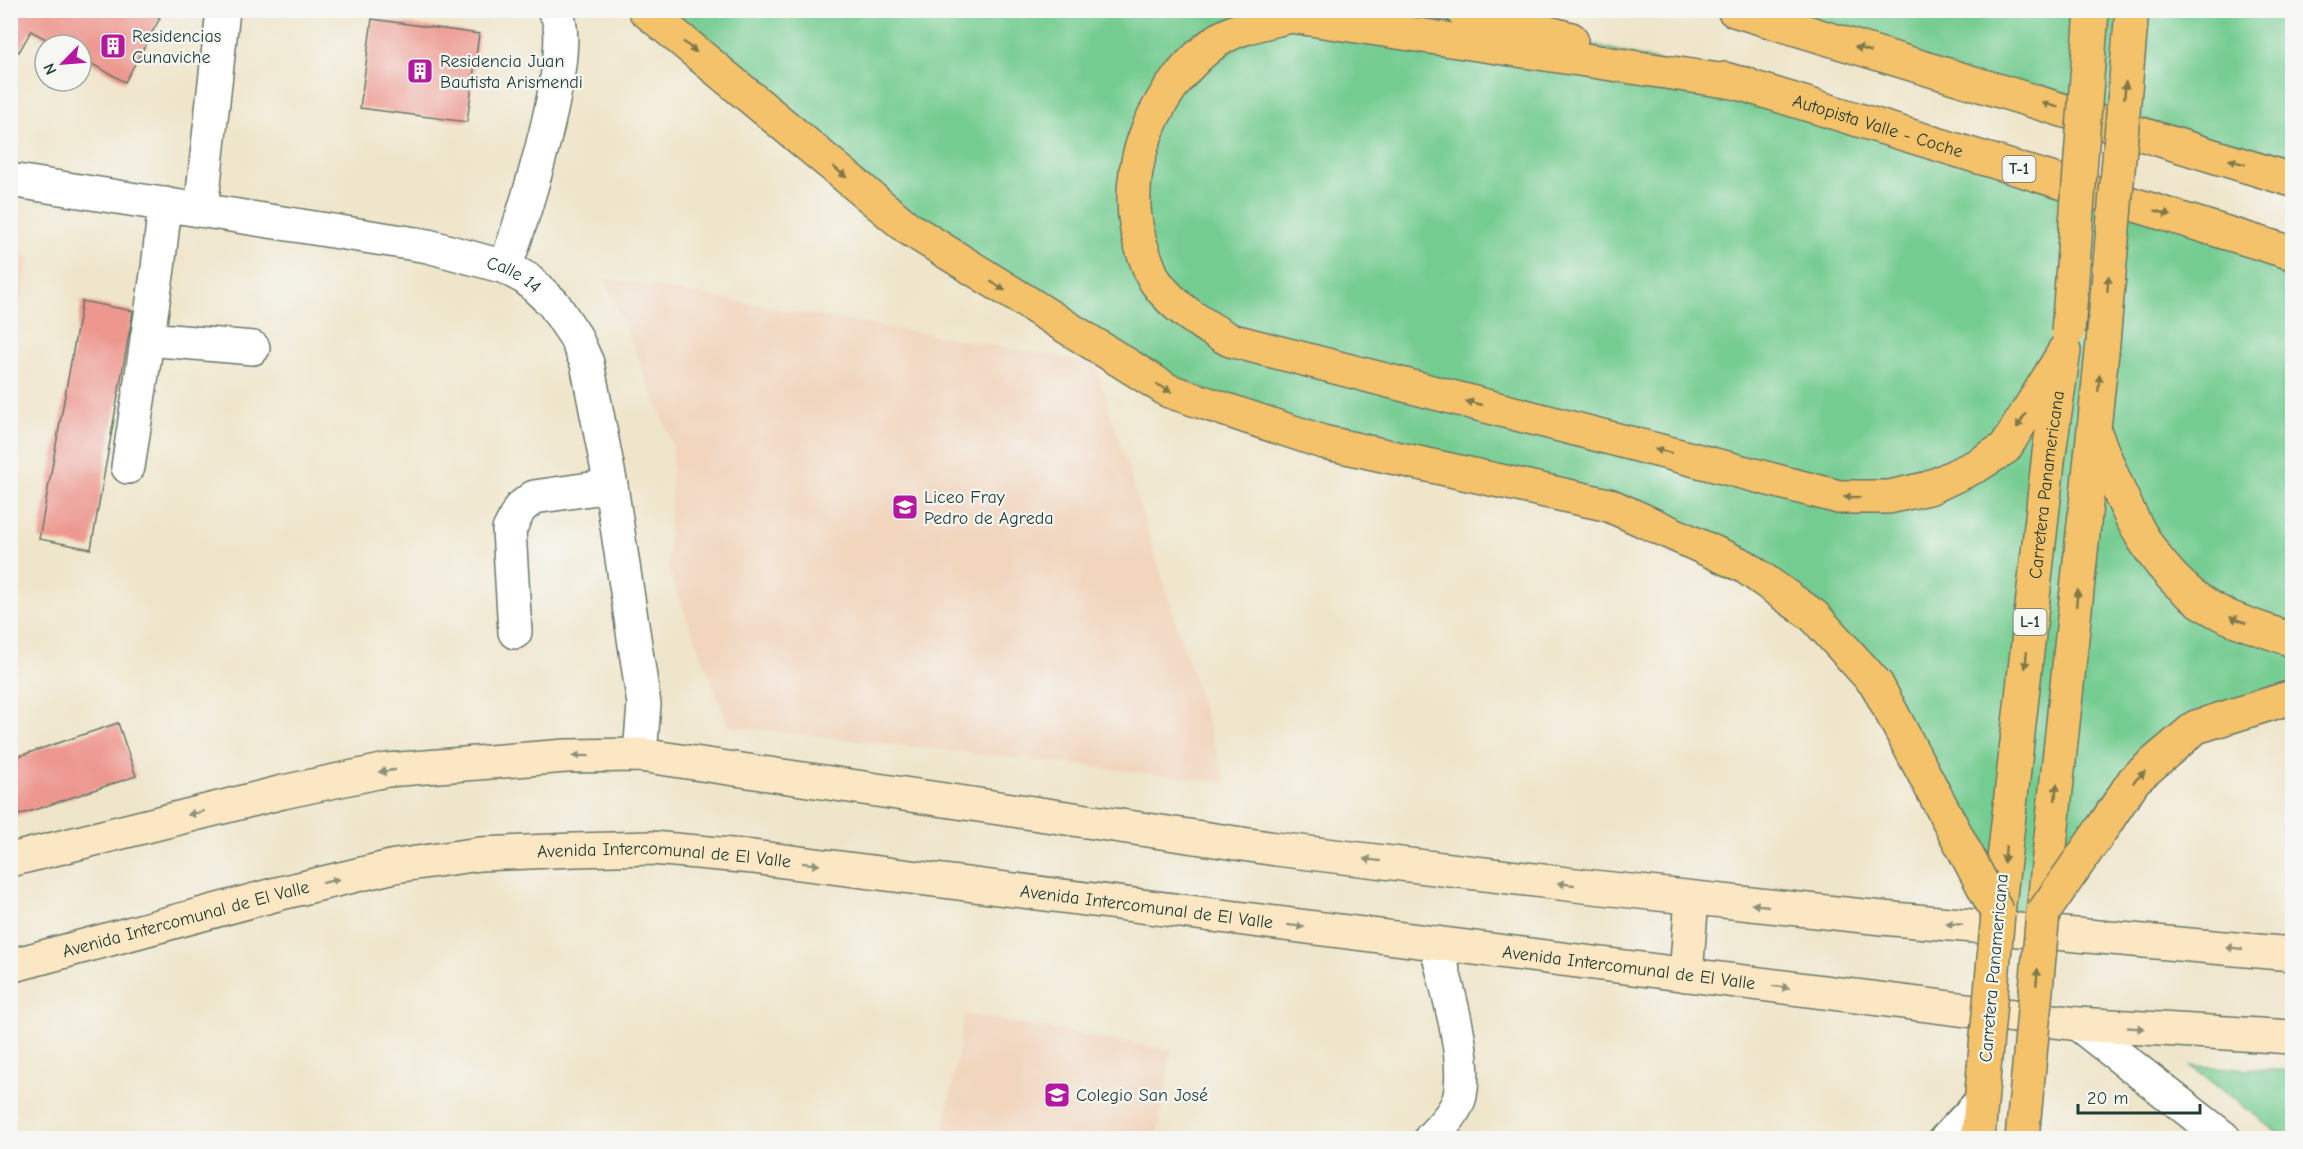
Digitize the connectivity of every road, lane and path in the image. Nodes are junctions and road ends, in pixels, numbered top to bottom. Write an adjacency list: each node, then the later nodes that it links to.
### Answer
1 (223, 10): 12 (street)
2 (554, 10): 14 (street)
3 (645, 10): 28 (main road, one-way to 28, bridge)
4 (1462, 10): 8 (main road, Autopista Valle - Coche / T-1)
5 (1734, 10): 10 (main road, one-way to 5)
6 (2092, 10): 16 (main road, Carretera Panamericana / L-1, bridge)
7 (2132, 10): 18 (main road, L-1, one-way to 7, bridge)
8 (1746, 84): 13 (main road, Autopista Valle - Coche / T-1, one-way to 13); 16 (main road, one-way to 8)
9 (10, 180): 11 (street, Calle 14)
10 (2292, 180)
11 (165, 204): 12 (street, Calle 14); 15 (street)
12 (201, 210): 14 (street, Calle 14)
13 (2292, 253)
14 (505, 267): 20 (street, Calle 14)
15 (147, 339): 17 (street); 19 (street)
16 (2065, 343): 28 (main road, Carretera Panamericana / L-1, one-way to 28)
17 (253, 348)
18 (2095, 433): 22 (main road, one-way to 18); 27 (main road, L-1, one-way to 18)
19 (128, 467)
20 (612, 486): 21 (street); 24 (street, Calle 14)
21 (515, 632)
22 (2292, 640)
23 (2292, 697): 27 (main road, one-way to 23, bridge)
24 (640, 754): 25 (main road, one-way to 25); 26 (main road, one-way to 24)
25 (10, 860)
26 (1692, 898): 30 (main road, one-way to 26); 32 (main road)
27 (2043, 913): 36 (main road, L-1, one-way to 27, bridge)
28 (1998, 914): 35 (main road, Carretera Panamericana / L-1, bridge)
29 (1436, 943): 31 (main road, Avenida Intercomunal de El Valle, one-way to 29); 32 (main road, Avenida Intercomunal de El Valle); 37 (street)
30 (2292, 954)
31 (10, 966)
32 (1686, 975): 33 (main road, Avenida Intercomunal de El Valle, one-way to 33)
33 (2078, 1024): 34 (main road, Avenida Intercomunal de El Valle, one-way to 34); 41 (street)
34 (2292, 1037)
35 (1983, 1082): 36 (main road); 38 (lane); 39 (main road, Carretera Panamericana / L-1)
36 (2027, 1087): 40 (main road, L-1)
37 (1431, 1138)
38 (1940, 1138)
39 (1978, 1138)
40 (2022, 1138)
41 (2224, 1138)

